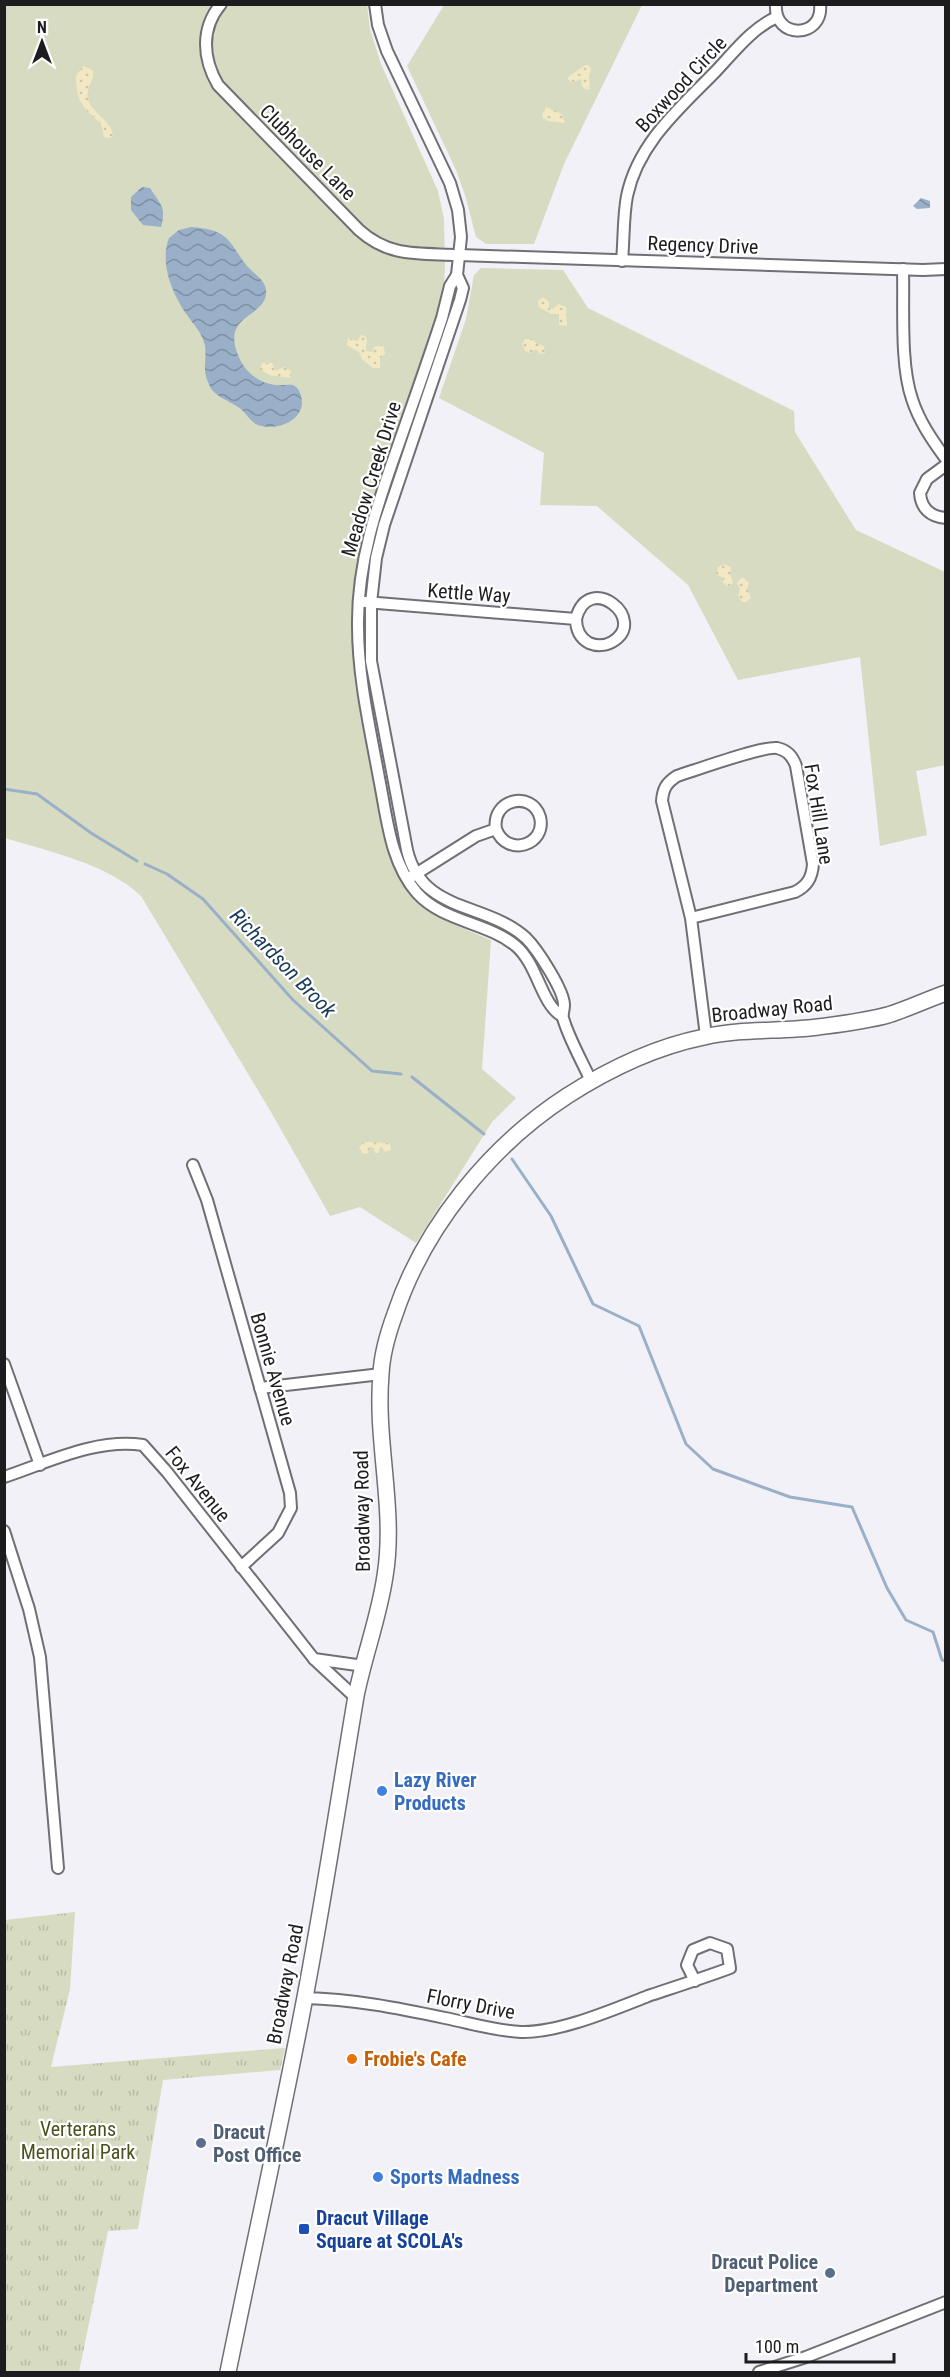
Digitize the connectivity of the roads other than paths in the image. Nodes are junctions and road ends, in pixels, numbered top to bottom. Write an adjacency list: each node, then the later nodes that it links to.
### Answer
1 (221, 4): 6 (street, Clubhouse Lane)
2 (375, 4): 6 (street, Meadow Creek Drive)
3 (776, 4): 5 (street)
4 (820, 4): 5 (street)
5 (777, 17): 7 (street, Boxwood Circle)
6 (459, 255): 7 (street, Regency Drive); 10 (street, Meadow Creek Drive)
7 (622, 261): 9 (street, Regency Drive)
8 (945, 269): 9 (street, Regency Drive)
9 (903, 270): 13 (street)
10 (457, 275): 11 (street, Meadow Creek Drive); 12 (street, Meadow Creek Drive)
11 (406, 422): 12 (street); 16 (street, Meadow Creek Drive)
12 (418, 426): 17 (street, Meadow Creek Drive)
13 (945, 459)
14 (945, 465): 15 (street)
15 (945, 518)
16 (359, 602): 17 (street, Kettle Way); 20 (street, Meadow Creek Drive)
17 (371, 603): 18 (street, Kettle Way); 19 (street, Meadow Creek Drive)
18 (576, 619): 18 (street)
19 (384, 733): 20 (street); 22 (street, Meadow Creek Drive)
20 (371, 736): 22 (street, Meadow Creek Drive)
21 (496, 829): 21 (street); 22 (street)
22 (411, 877): 23 (street, Meadow Creek Drive); 25 (street, Meadow Creek Drive)
23 (480, 913): 25 (street); 27 (street, Meadow Creek Drive)
24 (691, 918): 24 (street, Fox Hill Lane); 28 (street, Fox Hill Lane)
25 (476, 924): 27 (street, Meadow Creek Drive)
26 (945, 993): 28 (main road, Broadway Road)
27 (562, 1016): 29 (street, Meadow Creek Drive)
28 (706, 1036): 29 (main road, Broadway Road)
29 (591, 1081): 32 (main road, Broadway Road)
30 (193, 1166): 33 (street, Bonnie Avenue)
31 (4, 1364): 34 (street)
32 (381, 1374): 33 (street); 39 (main road, Broadway Road)
33 (260, 1388): 37 (street, Bonnie Avenue)
34 (40, 1465): 35 (street, Fox Avenue); 37 (street, Fox Avenue)
35 (4, 1477)
36 (4, 1531): 41 (street)
37 (241, 1567): 38 (street, Fox Avenue)
38 (314, 1659): 39 (street); 40 (street, Fox Avenue)
39 (364, 1666): 40 (main road, Broadway Road)
40 (356, 1698): 43 (main road, Broadway Road)
41 (58, 1868)
42 (695, 1981): 43 (street, Florry Drive)
43 (305, 1998): 45 (main road, Broadway Road)
44 (945, 2302): 46 (street)
45 (228, 2373)
46 (759, 2373)

